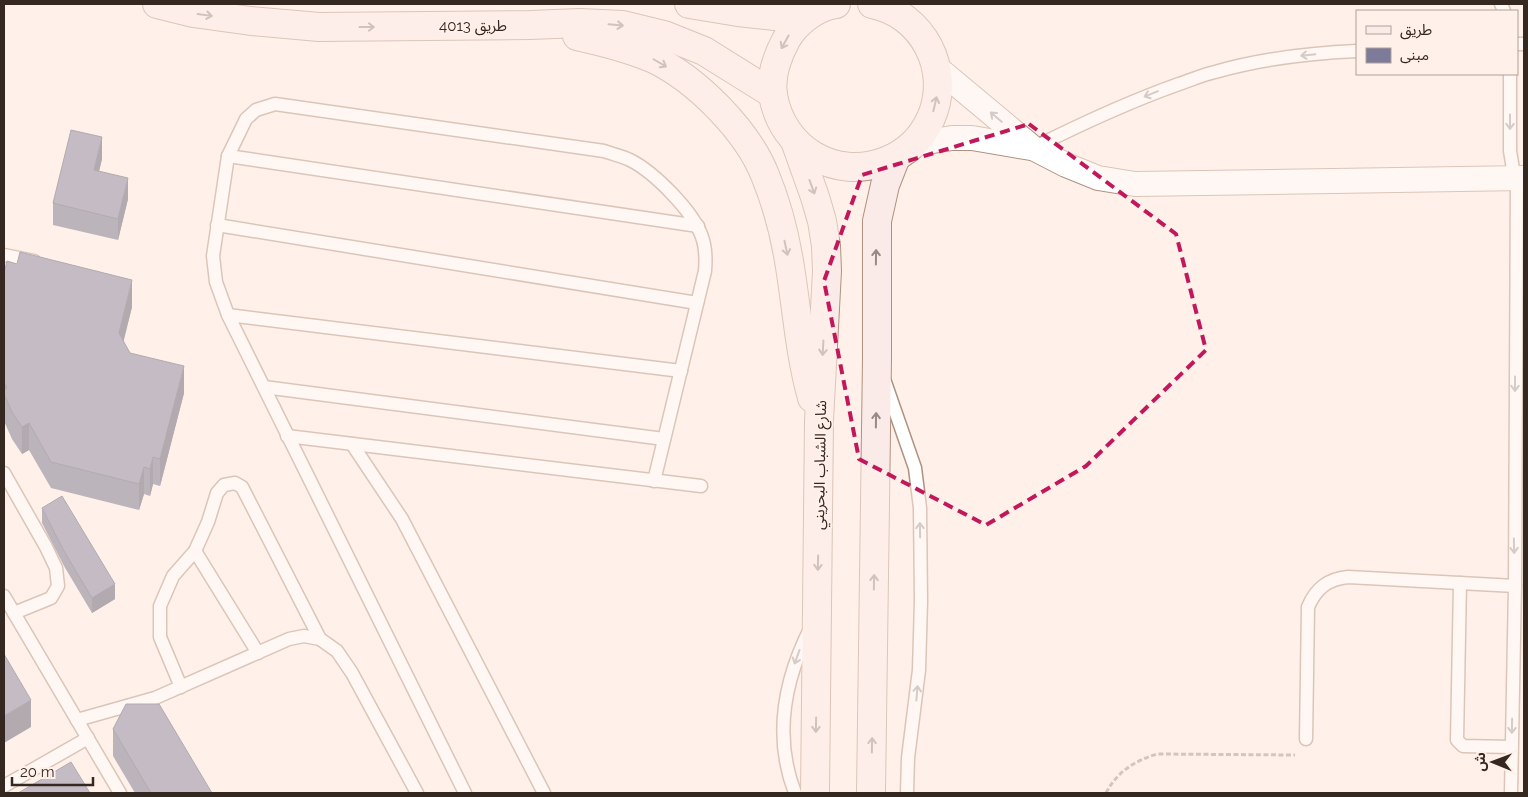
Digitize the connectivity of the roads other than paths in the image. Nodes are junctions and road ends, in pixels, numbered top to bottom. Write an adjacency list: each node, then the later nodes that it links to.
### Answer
1 (157, 4): 6 (street, طريق 4013, one-way to 6)
2 (872, 4): 7 (street)
3 (912, 4): 7 (street)
4 (703, 5): 5 (street)
5 (831, 5): 11 (street, one-way to 11)
6 (530, 25): 11 (street, طريق 4013, one-way to 11); 26 (street, one-way to 26)
7 (923, 36): 9 (street)
8 (1356, 51): 13 (lane, one-way to 13)
9 (936, 67): 13 (street, one-way to 9); 14 (street, one-way to 9)
10 (1510, 75): 16 (lane, one-way to 16)
11 (773, 94): 12 (street)
12 (795, 141): 14 (street); 26 (street, شارع الشباب البحريني, one-way to 26)
13 (1033, 148): 14 (street); 16 (street)
14 (905, 151): 23 (street, one-way to 14)
15 (228, 156): 17 (lane); 18 (lane); 18 (lane)
16 (1522, 175): 35 (lane, one-way to 35)
17 (218, 226): 21 (lane); 22 (lane)
18 (698, 226): 21 (lane)
19 (4, 255): 20 (lane)
20 (43, 263)
21 (697, 303): 24 (lane)
22 (228, 315): 24 (lane); 25 (lane)
23 (877, 358): 54 (street, one-way to 23); 55 (lane, one-way to 23)
24 (681, 371): 28 (lane)
25 (264, 387): 27 (lane); 28 (lane)
26 (819, 421): 38 (street, شارع الشباب البحريني, one-way to 38)
27 (287, 436): 29 (lane); 50 (lane)
28 (664, 439): 31 (lane)
29 (352, 444): 31 (lane); 51 (lane)
30 (4, 473): 37 (lane)
31 (654, 480): 32 (lane)
32 (701, 486)
33 (195, 551): 39 (lane); 40 (lane); 41 (lane)
34 (1460, 583): 35 (lane); 45 (lane); 46 (lane)
35 (1514, 586): 42 (lane)
36 (4, 596): 37 (lane)
37 (14, 613): 43 (lane)
38 (817, 614): 52 (lane, one-way to 52); 53 (street, شارع الشباب البحريني, one-way to 53)
39 (320, 639): 40 (lane); 49 (lane)
40 (258, 654): 41 (lane)
41 (181, 687): 43 (lane)
42 (1518, 692): 46 (lane, one-way to 46)
43 (77, 720): 44 (lane)
44 (88, 738): 47 (lane); 48 (lane)
45 (1306, 739)
46 (1511, 747): 56 (lane)
47 (4, 786)
48 (120, 793)
49 (417, 793)
50 (465, 793)
51 (544, 793)
52 (795, 793)
53 (815, 793)
54 (871, 793)
55 (907, 793)
56 (1511, 793)

